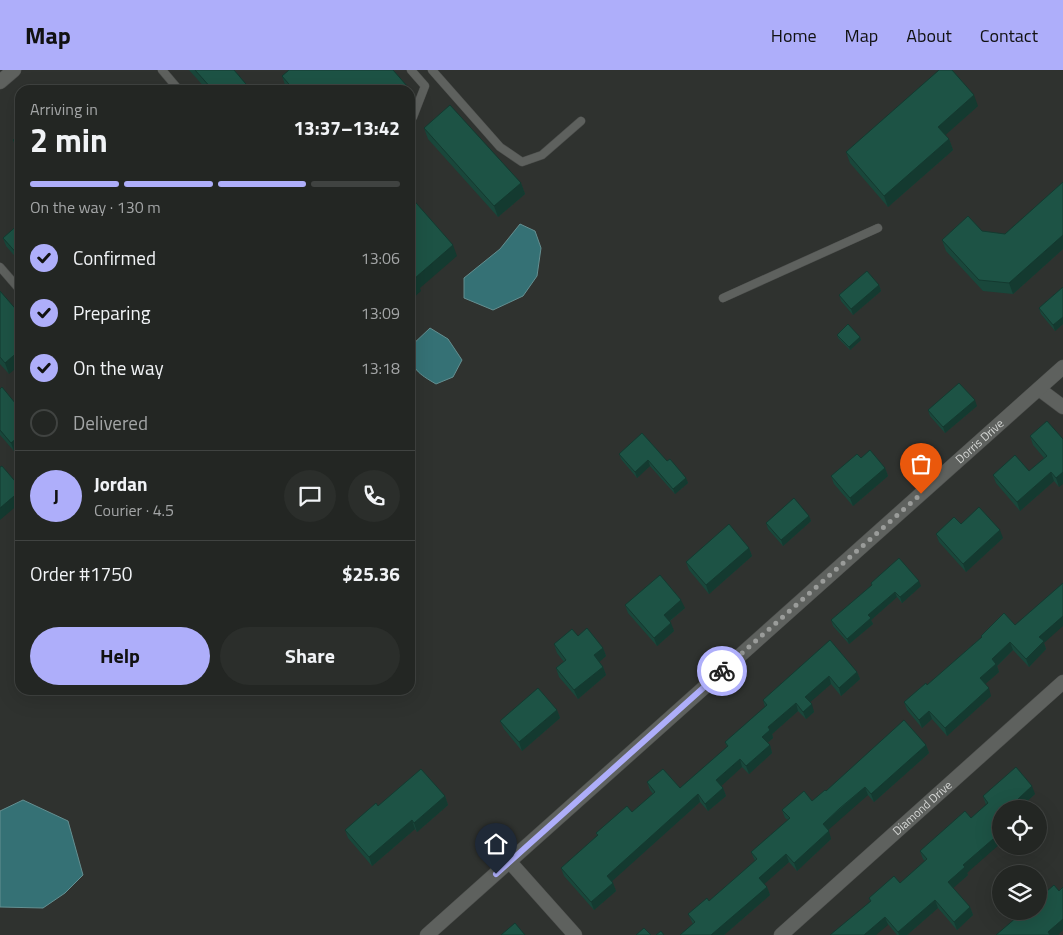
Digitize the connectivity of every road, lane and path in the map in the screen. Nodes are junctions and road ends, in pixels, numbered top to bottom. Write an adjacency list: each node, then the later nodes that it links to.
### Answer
1 (14, 70): 5 (street)
2 (162, 70): 6 (lane)
3 (411, 70): 7 (lane)
4 (432, 70): 8 (lane)
5 (0, 82)
6 (175, 85)
7 (415, 112)
8 (581, 121)
9 (878, 228): 12 (lane)
10 (0, 267): 11 (lane)
11 (15, 284)
12 (723, 298)
13 (1063, 367): 14 (street, Dorris Drive)
14 (1039, 388): 15 (street); 17 (street, Dorris Drive)
15 (1063, 407)
16 (1063, 682): 20 (street, Diamond Drive)
17 (510, 861): 18 (street, Dorris Drive); 19 (street)
18 (427, 935)
19 (575, 935)
20 (781, 935)

